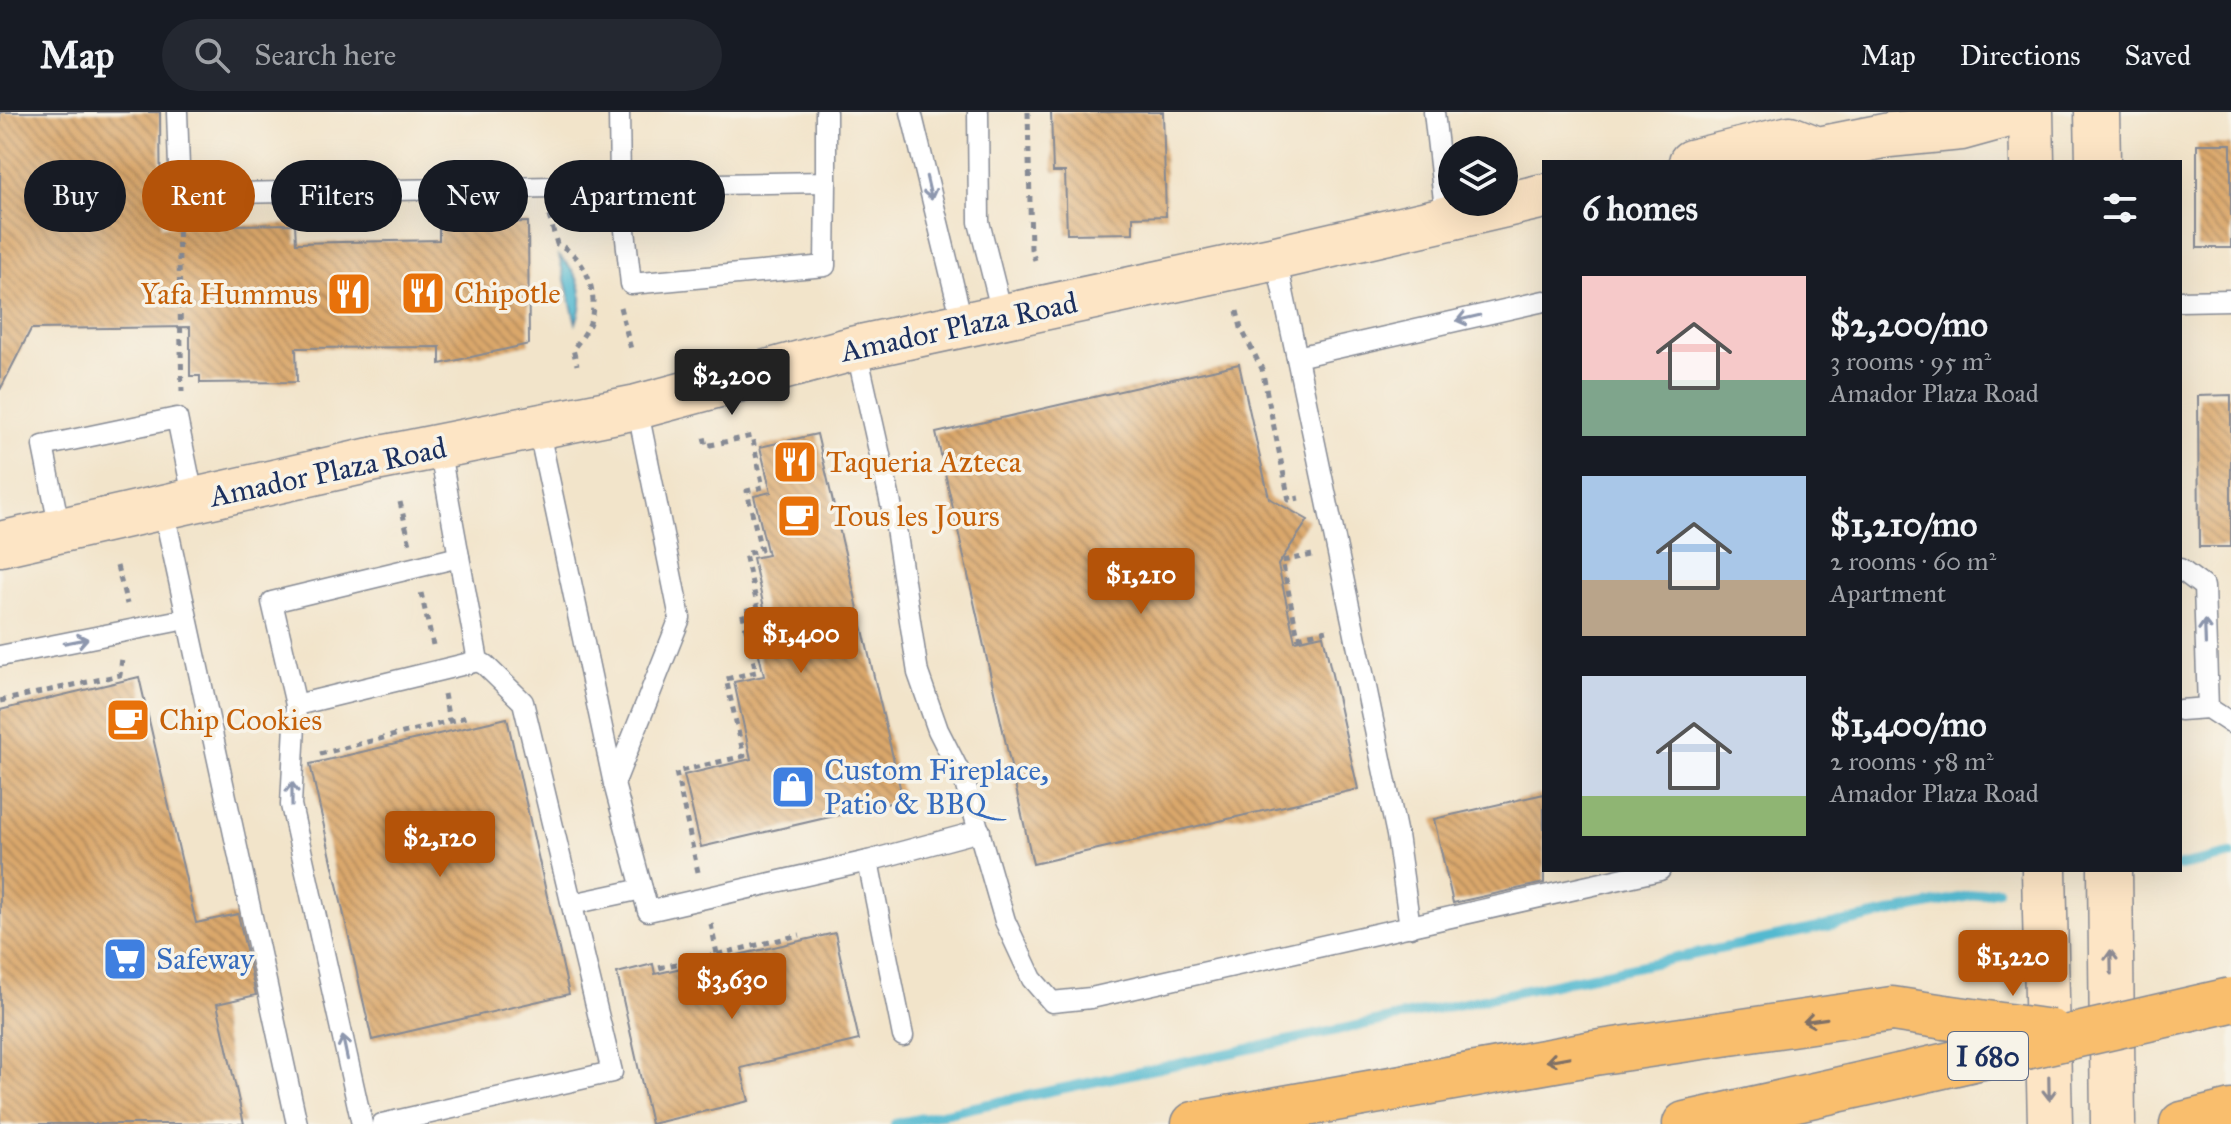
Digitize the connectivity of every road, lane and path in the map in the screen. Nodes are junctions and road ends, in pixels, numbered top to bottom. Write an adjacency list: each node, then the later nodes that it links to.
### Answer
1 (177, 112): 18 (lane)
2 (619, 112): 12 (lane)
3 (826, 112): 16 (lane)
4 (911, 112): 33 (lane, one-way to 33)
5 (978, 112): 33 (lane)
6 (1028, 112): 27 (path)
7 (1434, 112): 22 (lane)
8 (2019, 112): 11 (street)
9 (2031, 112): 14 (street)
10 (2097, 112): 15 (street)
11 (1797, 125): 13 (street)
12 (620, 160)
13 (1697, 160)
14 (2032, 160)
15 (2098, 160)
16 (826, 182): 17 (lane); 25 (lane)
17 (725, 183)
18 (544, 187)
19 (1542, 196): 22 (street, Amador Plaza Road)
20 (534, 216): 21 (path)
21 (544, 216)
22 (1446, 218): 26 (street, Amador Plaza Road)
23 (178, 232): 39 (path)
24 (554, 232): 37 (path)
25 (625, 232)
26 (1276, 258): 33 (street, Amador Plaza Road); 36 (lane)
27 (1035, 260)
28 (616, 292): 35 (path)
29 (2231, 300): 31 (lane)
30 (1542, 301): 36 (lane, one-way to 36)
31 (2182, 301)
32 (1237, 311): 43 (path)
33 (983, 321): 34 (street, Amador Plaza Road)
34 (856, 348): 38 (street, Amador Plaza Road); 67 (lane)
35 (632, 353)
36 (1297, 357): 75 (lane)
37 (577, 365)
38 (637, 407): 40 (street, Amador Plaza Road); 66 (lane)
39 (177, 418): 45 (lane); 46 (lane)
40 (538, 427): 42 (street, Amador Plaza Road); 66 (lane)
41 (703, 432): 73 (path)
42 (439, 447): 45 (street, Amador Plaza Road); 49 (lane)
43 (1305, 496)
44 (400, 502): 50 (path)
45 (178, 504): 46 (street, Amador Plaza Road); 52 (lane)
46 (60, 530): 47 (street, Amador Plaza Road)
47 (0, 544)
48 (1317, 554): 53 (path)
49 (459, 557): 50 (lane); 55 (lane)
50 (415, 568): 56 (path); 59 (lane)
51 (2182, 570): 60 (lane, one-way to 51)
52 (186, 619): 54 (lane, one-way to 52); 83 (lane)
53 (1327, 630)
54 (0, 656)
55 (478, 661): 56 (lane); 74 (lane)
56 (439, 671): 59 (lane); 63 (path)
57 (120, 675): 58 (path)
58 (0, 701)
59 (296, 705): 84 (lane, one-way to 59)
60 (2208, 708): 61 (lane); 64 (lane)
61 (2182, 710)
62 (470, 716): 63 (path)
63 (449, 721): 65 (path)
64 (2231, 723)
65 (313, 756)
66 (614, 784): 72 (lane)
67 (980, 831): 68 (lane); 75 (lane)
68 (868, 861): 73 (lane); 81 (lane)
69 (1651, 872): 75 (lane)
70 (2044, 872): 88 (street, one-way to 88)
71 (2110, 872): 89 (street, one-way to 71)
72 (642, 889): 73 (lane); 74 (lane)
73 (705, 898): 77 (path)
74 (572, 904): 85 (lane)
75 (1410, 927)
76 (800, 935): 77 (path)
77 (717, 954): 78 (path)
78 (659, 968)
79 (2231, 1000): 80 (highway, I 680, bridge)
80 (2077, 1035): 86 (highway, one-way to 86, bridge); 87 (highway, I 680, bridge)
81 (903, 1036)
82 (2231, 1112): 90 (highway)
83 (297, 1124)
84 (362, 1124)
85 (382, 1124)
86 (1194, 1124)
87 (1685, 1124)
88 (2050, 1124)
89 (2113, 1124)
90 (2182, 1124)

